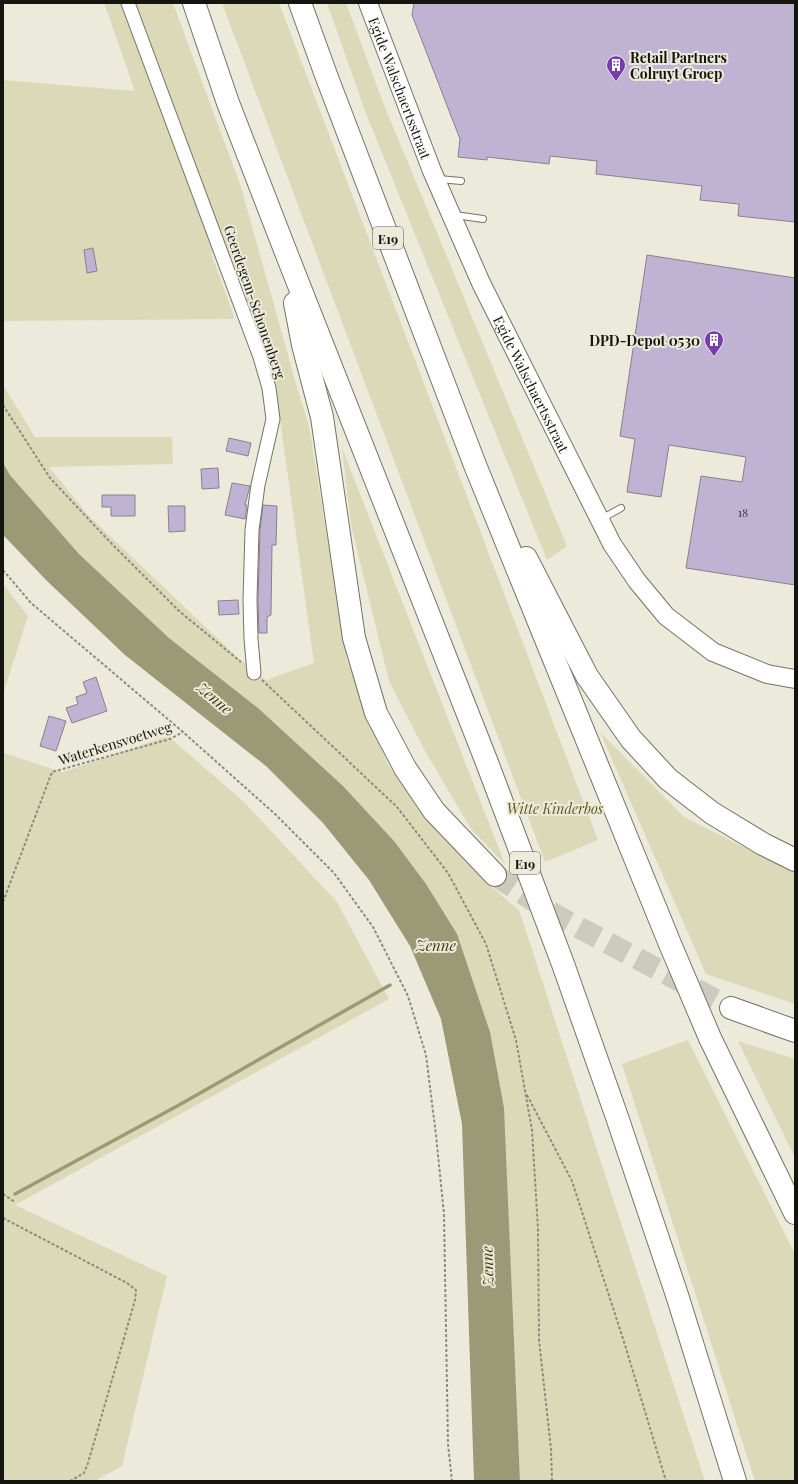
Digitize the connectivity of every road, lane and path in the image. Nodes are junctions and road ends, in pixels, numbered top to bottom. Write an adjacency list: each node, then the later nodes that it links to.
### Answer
1 (128, 3): 15 (street, Geerdegem-Schonenberg)
2 (194, 3): 9 (highway, E19)
3 (300, 3): 11 (highway, E19)
4 (368, 3): 5 (main road, Egide Walschaertsstraat)
5 (435, 179): 6 (lane); 7 (main road, Egide Walschaertsstraat)
6 (461, 181)
7 (451, 214): 8 (lane); 13 (main road, Egide Walschaertsstraat)
8 (483, 219)
9 (287, 255): 19 (highway); 32 (highway, E19)
10 (3, 405): 15 (path)
11 (475, 465): 18 (highway); 26 (highway, E19)
12 (621, 508): 13 (lane)
13 (600, 519): 16 (main road, Egide Walschaertsstraat)
14 (3, 570): 17 (path)
15 (254, 673): 23 (path)
16 (795, 679)
17 (183, 732): 20 (path, Waterkensvoetweg); 29 (path)
18 (795, 860)
19 (495, 876)
20 (3, 902)
21 (731, 1008): 22 (highway)
22 (795, 1032)
23 (526, 1093): 30 (path); 31 (path)
24 (3, 1194): 25 (path)
25 (15, 1202)
26 (795, 1213)
27 (3, 1218): 28 (path)
28 (70, 1481)
29 (452, 1481)
30 (552, 1481)
31 (666, 1481)
32 (735, 1481)

